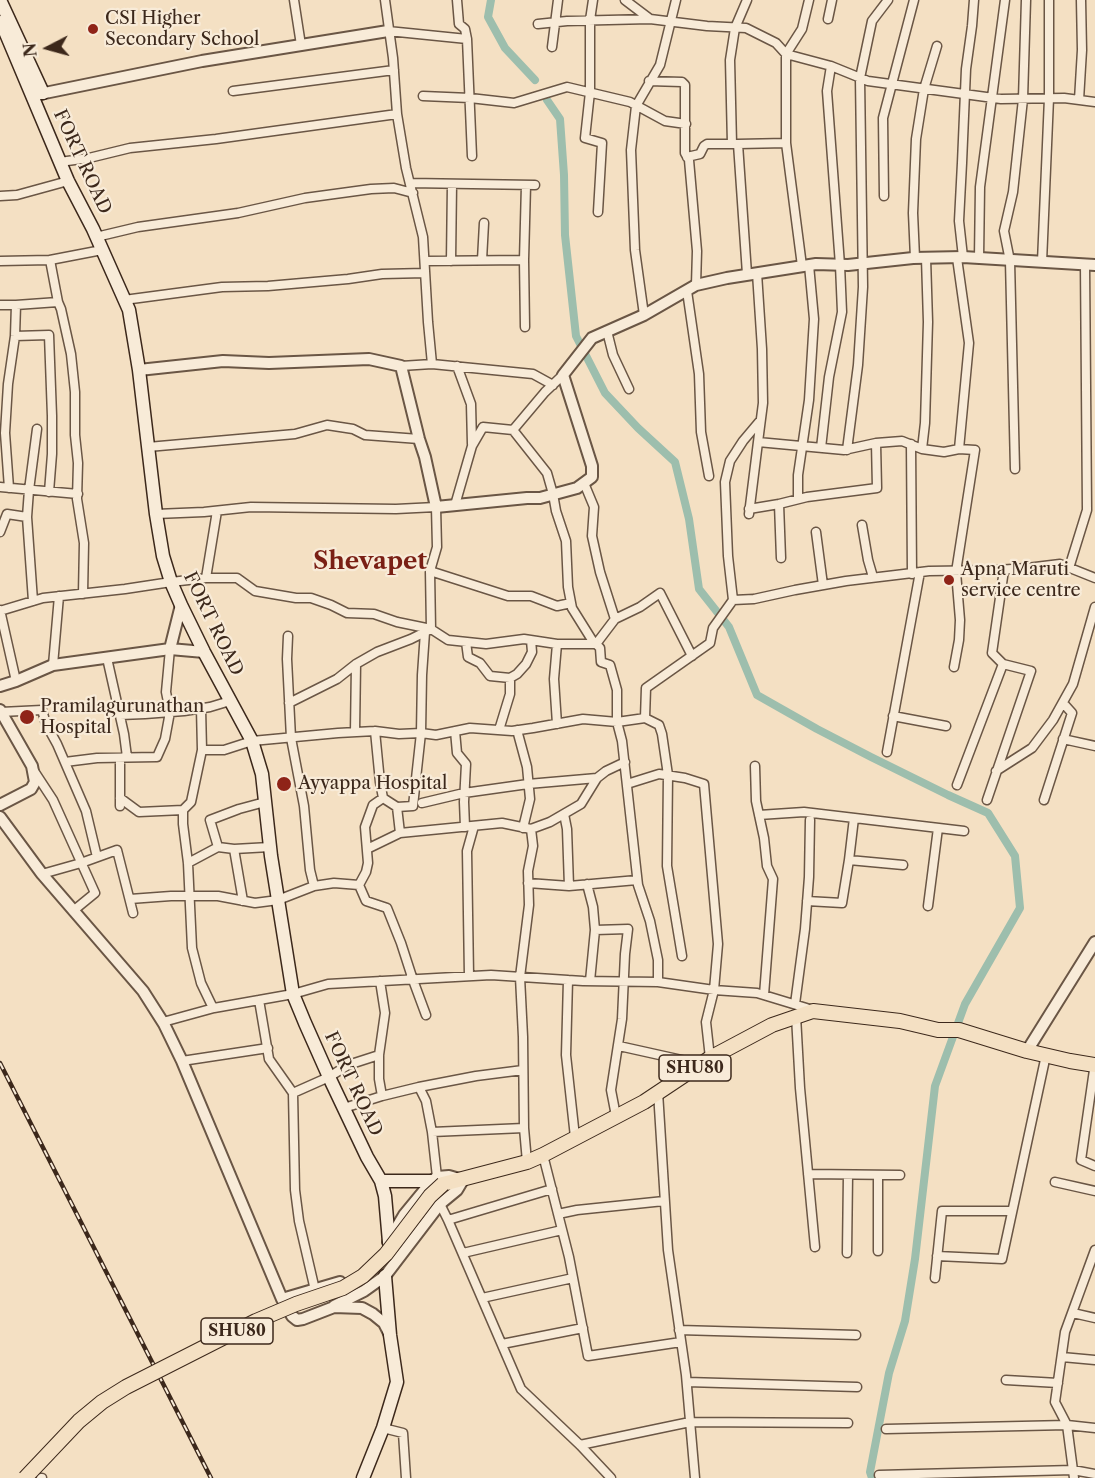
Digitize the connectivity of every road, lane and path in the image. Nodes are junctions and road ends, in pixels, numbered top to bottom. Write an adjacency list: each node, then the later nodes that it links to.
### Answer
1 (0, 0): 41 (main road)
2 (294, 0): 29 (street)
3 (385, 0): 27 (street)
4 (457, 0): 28 (street)
5 (558, 0): 23 (street)
6 (593, 0): 21 (street)
7 (625, 0): 19 (street)
8 (676, 0): 24 (street)
9 (747, 0): 26 (street)
10 (809, 0): 32 (street)
11 (832, 0): 20 (street)
12 (888, 0): 35 (street)
13 (914, 0): 37 (street)
14 (974, 0): 42 (street)
15 (1005, 0): 45 (street)
16 (1026, 0): 47 (street)
17 (1049, 0): 46 (street)
18 (1081, 0): 48 (street)
19 (650, 19): 21 (street); 24 (street)
20 (828, 19)
21 (590, 20): 23 (street); 40 (street)
22 (0, 22): 41 (main road, FORT ROAD)
23 (554, 22): 25 (street); 31 (street)
24 (671, 22): 26 (street); 36 (street)
25 (538, 24)
26 (735, 28): 32 (street); 54 (street)
27 (388, 31): 28 (street); 29 (street); 34 (street)
28 (467, 39): 44 (street)
29 (301, 45): 41 (street)
30 (937, 46): 38 (street)
31 (552, 47)
32 (786, 54): 33 (street); 53 (street)
33 (831, 66): 35 (street); 80 (street)
34 (394, 70): 39 (street); 51 (street)
35 (860, 78): 37 (street); 79 (street)
36 (649, 81): 50 (street); 52 (street)
37 (891, 85): 38 (street); 63 (street)
38 (924, 89): 42 (street); 69 (street)
39 (233, 91)
40 (590, 92): 44 (street); 50 (street); 64 (street)
41 (38, 94): 57 (main road, FORT ROAD)
42 (966, 95): 45 (street); 68 (street)
43 (423, 96): 44 (street)
44 (470, 98): 55 (street)
45 (992, 98): 47 (street); 70 (street)
46 (1049, 98): 47 (street); 48 (street); 78 (street)
47 (1023, 99): 77 (street)
48 (1079, 100): 49 (street)
49 (1095, 102)
50 (636, 106): 52 (street); 90 (street)
51 (397, 114): 57 (street); 59 (street)
52 (686, 124): 56 (street)
53 (786, 143): 54 (street); 82 (street)
54 (735, 144): 56 (street); 84 (street)
55 (472, 156)
56 (687, 157): 85 (street)
57 (60, 162): 58 (main road, FORT ROAD)
58 (68, 181): 62 (street); 66 (main road, FORT ROAD)
59 (410, 183): 60 (street); 61 (street)
60 (452, 184): 73 (street); 76 (street)
61 (413, 194): 66 (street); 75 (street)
62 (0, 195)
63 (884, 196)
64 (597, 212)
65 (484, 223): 72 (street)
66 (96, 237): 67 (main road, FORT ROAD)
67 (102, 250): 71 (street); 86 (main road, FORT ROAD)
68 (960, 257): 69 (street); 70 (street); 112 (street)
69 (921, 258): 79 (street); 113 (street)
70 (979, 258): 77 (street)
71 (51, 260): 74 (street); 87 (street)
72 (482, 260): 73 (street); 76 (street)
73 (524, 260): 91 (street)
74 (0, 261)
75 (424, 261): 76 (street); 83 (street)
76 (451, 261)
77 (1010, 261): 78 (street); 116 (street)
78 (1042, 262): 81 (street)
79 (863, 263): 80 (street); 114 (street)
80 (840, 264): 82 (street); 111 (street)
81 (1092, 264): 128 (street)
82 (805, 265): 84 (street); 110 (street)
83 (425, 273): 86 (street); 94 (street)
84 (752, 273): 85 (street); 101 (street)
85 (691, 288): 90 (street); 117 (street)
86 (124, 300): 97 (main road, FORT ROAD)
87 (58, 302): 89 (street); 122 (street)
88 (0, 305): 89 (street)
89 (16, 305): 93 (street)
90 (644, 315): 92 (street)
91 (525, 327)
92 (607, 332): 98 (street); 100 (street)
93 (15, 336): 115 (street); 121 (street)
94 (432, 364): 95 (street); 96 (street)
95 (401, 366): 97 (street); 104 (street)
96 (457, 366): 99 (street); 108 (street)
97 (139, 370): 109 (main road, FORT ROAD)
98 (563, 375): 99 (street); 118 (street)
99 (553, 385): 103 (street)
100 (629, 389)
101 (760, 421): 105 (street); 148 (street)
102 (37, 429): 120 (street)
103 (513, 430): 108 (street); 123 (street)
104 (419, 440): 109 (street); 127 (street)
105 (758, 442): 110 (street); 125 (street)
106 (876, 443): 107 (street); 114 (street); 124 (street)
107 (911, 444): 113 (street); 140 (street)
108 (472, 446): 126 (street)
109 (148, 447): 130 (main road, FORT ROAD)
110 (803, 447): 111 (street); 124 (street)
111 (820, 448): 114 (street)
112 (959, 448): 113 (street); 139 (street)
113 (922, 449)
114 (847, 450)
115 (3, 465): 119 (street)
116 (1015, 469)
117 (709, 476)
118 (584, 483): 123 (street); 154 (street)
119 (4, 488): 120 (street)
120 (29, 490): 121 (street); 131 (street)
121 (49, 492): 122 (street)
122 (78, 494): 146 (street)
123 (553, 494): 126 (street); 150 (street)
124 (798, 499): 125 (street)
125 (779, 504): 135 (street)
126 (455, 505): 127 (street)
127 (436, 507): 129 (street); 137 (street)
128 (1091, 510): 136 (street)
129 (217, 511): 130 (street); 142 (street)
130 (156, 514): 144 (main road, FORT ROAD)
131 (27, 517): 133 (street); 149 (street)
132 (862, 525): 141 (street)
133 (0, 532)
134 (816, 532): 145 (street)
135 (782, 558)
136 (1069, 568): 138 (street); 143 (street)
137 (430, 570): 150 (street); 155 (street)
138 (1004, 570): 139 (street); 166 (street)
139 (956, 572): 140 (street); 168 (street)
140 (916, 573): 141 (street); 179 (street)
141 (873, 577): 145 (street)
142 (206, 578): 144 (street); 155 (street)
143 (1095, 578)
144 (171, 582): 146 (street); 151 (main road, FORT ROAD)
145 (823, 585): 148 (street)
146 (83, 594): 147 (street)
147 (58, 596): 149 (street); 167 (street)
148 (733, 600): 163 (street)
149 (33, 601): 153 (street)
150 (571, 603): 160 (street)
151 (181, 605): 161 (street); 162 (main road, FORT ROAD)
152 (1095, 607): 174 (street)
153 (0, 610): 170 (street)
154 (615, 619): 160 (street); 163 (street)
155 (428, 631): 158 (street); 165 (street); 189 (street)
156 (288, 636): 173 (street)
157 (531, 640): 158 (street); 159 (street); 169 (street)
158 (466, 642): 169 (street)
159 (557, 644): 160 (street); 182 (street)
160 (596, 644): 181 (street)
161 (170, 649): 162 (street); 164 (street); 177 (street)
162 (204, 652): 172 (main road, FORT ROAD)
163 (692, 656): 180 (street)
164 (107, 658): 167 (street); 178 (street)
165 (356, 664): 173 (street); 188 (street)
166 (1003, 664): 201 (street); 206 (street)
167 (53, 665): 170 (street)
168 (954, 667)
169 (510, 678): 184 (street)
170 (16, 681): 171 (street)
171 (0, 686)
172 (230, 701): 175 (street); 192 (main road, FORT ROAD)
173 (289, 703): 190 (street)
174 (1063, 703): 191 (street); 201 (street)
175 (201, 708): 177 (street); 194 (street)
176 (1, 711): 197 (street); 200 (street)
177 (170, 712): 178 (street); 196 (street)
178 (120, 715): 196 (street)
179 (893, 716): 183 (street); 195 (street)
180 (645, 718): 181 (street); 202 (street)
181 (618, 722): 182 (street); 198 (street)
182 (557, 724): 185 (street)
183 (946, 726)
184 (499, 730): 185 (street); 187 (street)
185 (517, 730): 204 (street)
186 (375, 731): 188 (street); 189 (street); 208 (street)
187 (455, 731): 189 (street); 207 (street)
188 (355, 732): 190 (street)
189 (421, 733): 214 (street)
190 (291, 738): 192 (street); 240 (street)
191 (1064, 739): 193 (street); 210 (street)
192 (252, 741): 194 (street); 211 (main road, FORT ROAD)
193 (1095, 746)
194 (202, 750): 215 (street)
195 (886, 753)
196 (123, 758): 197 (street); 215 (street)
197 (65, 762): 230 (street)
198 (625, 762): 203 (street); 205 (street)
199 (754, 766): 217 (street)
200 (34, 771): 213 (street); 232 (street)
201 (996, 771): 209 (street)
202 (668, 775): 205 (street); 252 (street); 261 (street)
203 (597, 778): 204 (street); 216 (street)
204 (528, 784): 207 (street); 223 (street)
205 (627, 784): 236 (street)
206 (957, 785)
207 (464, 793): 212 (street); 221 (street)
208 (383, 798): 214 (street); 229 (street)
209 (987, 800)
210 (1044, 800)
211 (265, 802): 226 (street); 227 (main road, FORT ROAD)
212 (422, 803)
213 (0, 805)
214 (397, 807): 225 (street)
215 (183, 810): 233 (street)
216 (564, 814): 223 (street); 241 (street)
217 (759, 815): 219 (street); 263 (street)
218 (0, 817): 235 (street)
219 (854, 818): 222 (street); 231 (street)
220 (810, 820): 246 (street)
221 (470, 826): 223 (street); 225 (street); 253 (street)
222 (938, 828): 224 (street); 247 (street)
223 (527, 829): 237 (street)
224 (964, 831)
225 (400, 833): 229 (street)
226 (218, 847): 228 (street); 233 (street)
227 (270, 847): 228 (street); 244 (main road, FORT ROAD)
228 (234, 849): 245 (street)
229 (367, 849): 239 (street)
230 (98, 857): 232 (street); 243 (street)
231 (849, 860): 234 (street); 246 (street)
232 (81, 863): 235 (street); 248 (street)
233 (188, 863): 242 (street)
234 (903, 865)
235 (42, 874): 248 (street)
236 (637, 880): 238 (street); 260 (street)
237 (528, 883): 241 (street); 254 (street)
238 (587, 884): 241 (street); 250 (street)
239 (359, 885): 240 (street); 255 (street)
240 (314, 886): 244 (street)
241 (569, 886)
242 (190, 896): 243 (street); 245 (street); 265 (street)
243 (130, 899): 249 (street)
244 (278, 900): 245 (street); 262 (main road, FORT ROAD)
245 (243, 901)
246 (807, 902): 266 (street)
247 (928, 906)
248 (74, 911): 268 (street)
249 (133, 912)
250 (595, 930): 258 (street); 259 (street)
251 (1095, 943): 271 (street)
252 (682, 956)
253 (469, 976): 254 (street); 255 (street)
254 (520, 977): 256 (street); 277 (street)
255 (413, 980): 257 (street); 267 (street)
256 (568, 980): 258 (street); 288 (street)
257 (380, 981): 262 (street); 272 (street)
258 (590, 981): 259 (street)
259 (625, 981): 260 (street); 269 (street)
260 (658, 982): 261 (street)
261 (714, 990): 263 (street); 275 (street)
262 (293, 994): 264 (street); 278 (main road, FORT ROAD)
263 (764, 995): 266 (street)
264 (259, 1000): 265 (street); 270 (street)
265 (213, 1008): 268 (street)
266 (795, 1010): 271 (main road, SHU80); 275 (main road, SHU80); 292 (street)
267 (426, 1015)
268 (163, 1022): 274 (street)
269 (619, 1046): 275 (street); 284 (street)
270 (268, 1048): 274 (street); 281 (street)
271 (1027, 1051): 273 (main road, SHU80)
272 (379, 1055): 278 (street); 282 (street)
273 (1046, 1055): 276 (main road, SHU80); 304 (street)
274 (182, 1061): 320 (street)
275 (705, 1061): 280 (main road, SHU80)
276 (1095, 1064): 285 (street)
277 (523, 1070): 279 (street); 286 (street)
278 (329, 1077): 281 (street); 283 (main road, FORT ROAD)
279 (419, 1087): 282 (street); 287 (street)
280 (658, 1092): 284 (main road, SHU80); 302 (street)
281 (293, 1093): 318 (street)
282 (382, 1096): 283 (street)
283 (344, 1108): 297 (main road, FORT ROAD)
284 (616, 1116): 288 (main road, SHU80)
285 (1091, 1118): 291 (street)
286 (524, 1128): 287 (street); 290 (street)
287 (432, 1132): 299 (street)
288 (575, 1137): 289 (main road, SHU80)
289 (543, 1155): 290 (main road, SHU80); 300 (street)
290 (527, 1162): 296 (main road, SHU80)
291 (1095, 1166)
292 (808, 1174): 293 (street); 309 (street)
293 (848, 1175): 294 (street); 313 (street)
294 (878, 1175): 295 (street); 311 (street)
295 (900, 1175)
296 (463, 1180): 299 (main road, SHU80); 303 (street)
297 (381, 1181): 299 (main road); 308 (main road, FORT ROAD)
298 (1055, 1182): 301 (street)
299 (440, 1183): 308 (street); 346 (main road, SHU80, bridge); 347 (main road, SHU80)
300 (552, 1190): 305 (street); 306 (street)
301 (1095, 1191)
302 (664, 1201): 305 (street); 325 (street)
303 (440, 1204): 306 (street); 315 (street)
304 (1012, 1211): 314 (street); 314 (street)
305 (558, 1214): 307 (street)
306 (448, 1220): 312 (street)
307 (562, 1230): 312 (street); 316 (street)
308 (389, 1242): 318 (street)
309 (815, 1247)
310 (1095, 1250): 322 (street)
311 (878, 1251)
312 (463, 1253): 319 (street)
313 (847, 1253)
314 (937, 1256): 317 (street)
315 (385, 1276): 321 (street); 326 (main road)
316 (573, 1278): 319 (street); 324 (street)
317 (935, 1278)
318 (315, 1290): 320 (street)
319 (482, 1298): 329 (street)
320 (282, 1299): 321 (street)
321 (334, 1306): 326 (street)
322 (1072, 1313): 323 (street); 330 (street)
323 (1095, 1318)
324 (583, 1328): 328 (street); 329 (street)
325 (679, 1330): 327 (street); 328 (street)
326 (390, 1335): 339 (main road)
327 (856, 1335)
328 (681, 1342): 333 (street)
329 (502, 1344): 342 (street)
330 (1062, 1357): 331 (street); 334 (street)
331 (1095, 1360)
332 (1006, 1380): 334 (street)
333 (687, 1382): 335 (street); 336 (street)
334 (1058, 1383): 338 (street)
335 (857, 1387)
336 (690, 1422): 337 (street); 342 (street); 351 (street)
337 (848, 1423)
338 (1066, 1425): 340 (street); 341 (street); 343 (street)
339 (383, 1428): 348 (main road); 349 (street)
340 (1095, 1428)
341 (885, 1429)
342 (580, 1445): 350 (street)
343 (1073, 1474): 344 (street); 345 (street)
344 (1095, 1474)
345 (879, 1475)
346 (25, 1478)
347 (34, 1478)
348 (363, 1478)
349 (406, 1478)
350 (611, 1478)
351 (695, 1478)

